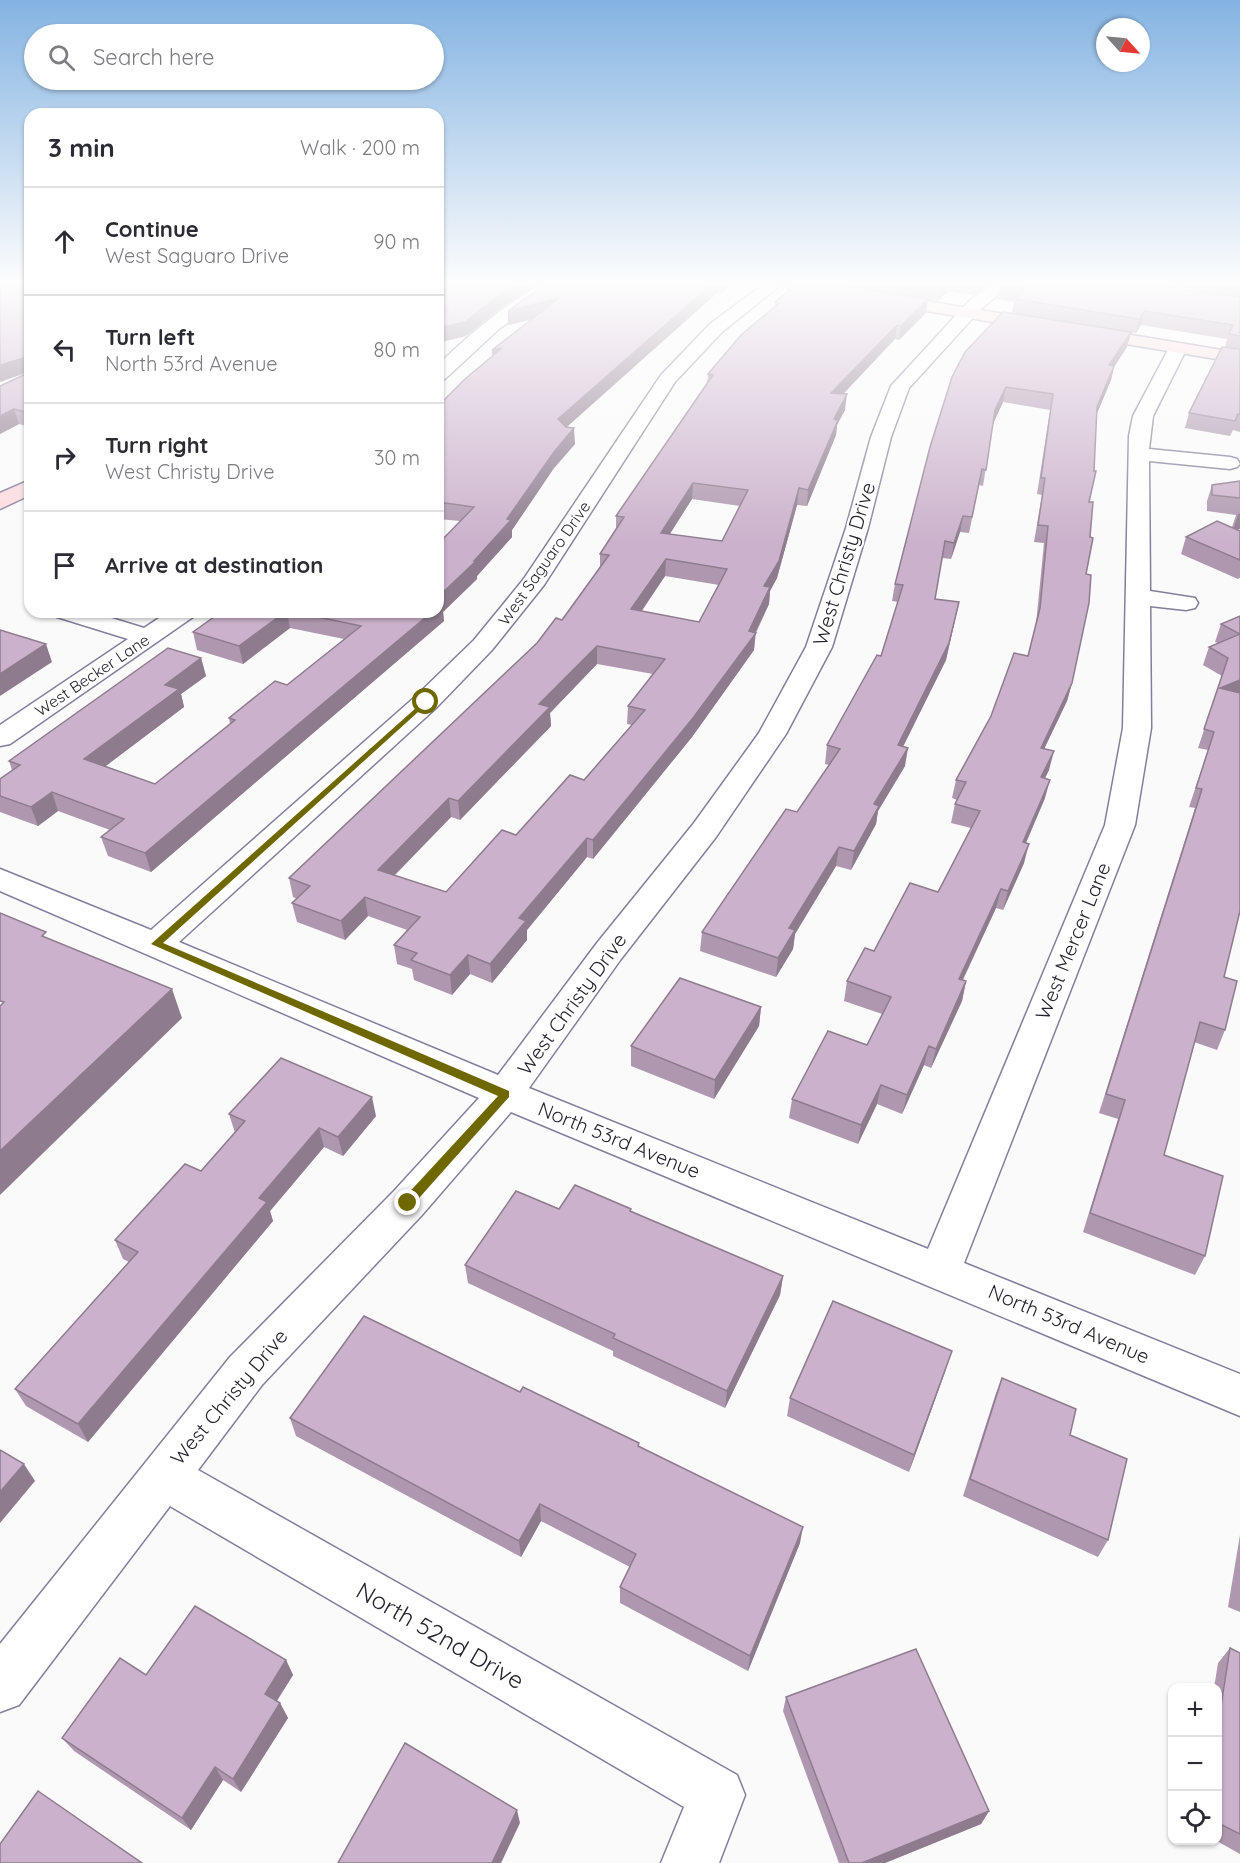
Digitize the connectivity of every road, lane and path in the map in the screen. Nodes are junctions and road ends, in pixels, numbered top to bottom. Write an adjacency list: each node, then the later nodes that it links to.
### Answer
1 (676, 370): 15 (street, West Saguaro Drive)
2 (915, 370): 16 (street, West Christy Drive)
3 (1167, 370): 4 (street, West Mercer Lane)
4 (1140, 454): 5 (street); 8 (street, West Mercer Lane)
5 (1230, 463)
6 (24, 489): 7 (street)
7 (0, 502)
8 (1138, 597): 9 (street); 17 (street, West Mercer Lane)
9 (1186, 603)
10 (85, 618): 12 (street)
11 (175, 618): 12 (street, West Becker Lane)
12 (147, 637): 13 (street, West Becker Lane)
13 (0, 738)
14 (0, 879): 15 (street, North 53rd Avenue)
15 (156, 944): 16 (street, North 53rd Avenue)
16 (506, 1094): 17 (street, North 53rd Avenue); 19 (street, West Christy Drive)
17 (940, 1271): 18 (street, North 53rd Avenue)
18 (1240, 1395)
19 (163, 1476): 20 (street, West Christy Drive); 21 (street, North 52nd Drive)
20 (0, 1686)
21 (690, 1863)

